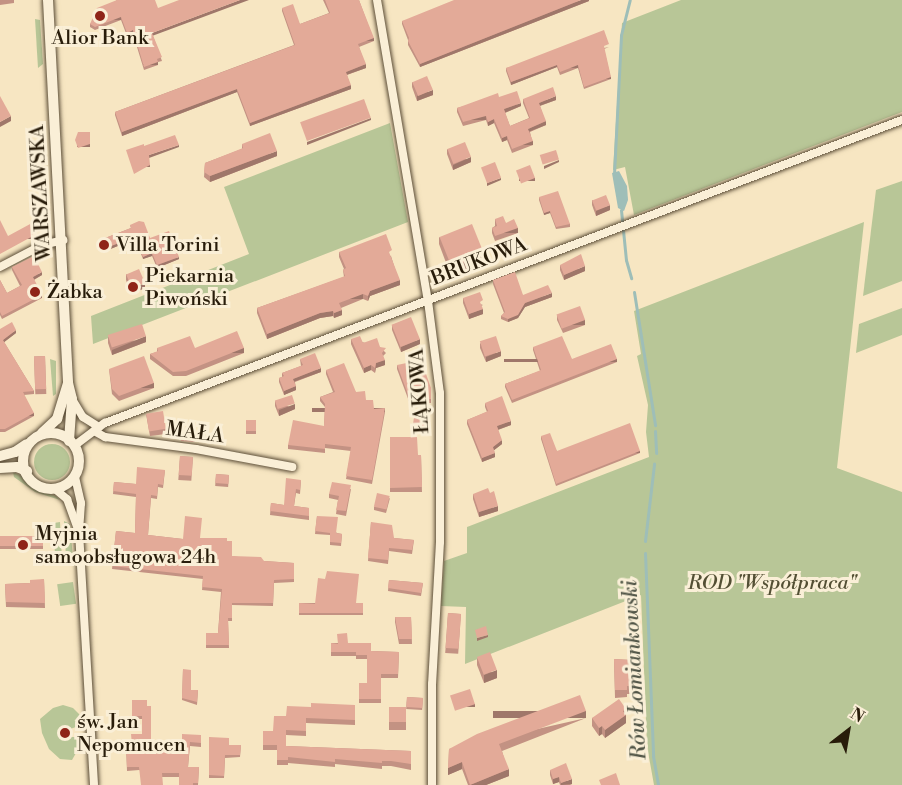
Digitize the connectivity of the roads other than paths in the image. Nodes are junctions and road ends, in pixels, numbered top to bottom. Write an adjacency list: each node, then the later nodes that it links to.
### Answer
1 (48, 0): 4 (street, WARSZAWSKA)
2 (376, 0): 6 (street, ŁĄKOWA)
3 (902, 120): 6 (street, BRUKOWA)
4 (63, 240): 5 (street); 7 (street, WARSZAWSKA)
5 (0, 267)
6 (428, 301): 9 (street, BRUKOWA); 21 (street, ŁĄKOWA)
7 (68, 383): 8 (street, WARSZAWSKA); 10 (street, WARSZAWSKA)
8 (72, 399): 9 (street, WARSZAWSKA); 12 (street, WARSZAWSKA)
9 (96, 429): 12 (street, BRUKOWA); 14 (street, MAŁA)
10 (42, 433): 11 (street); 12 (street)
11 (27, 444): 13 (street); 16 (street)
12 (72, 444): 17 (street)
13 (0, 456)
14 (292, 467)
15 (0, 468): 16 (street)
16 (27, 471): 18 (street)
17 (75, 477): 18 (street); 19 (street)
18 (55, 489): 19 (street)
19 (79, 532): 20 (street)
20 (94, 785)
21 (432, 785)

